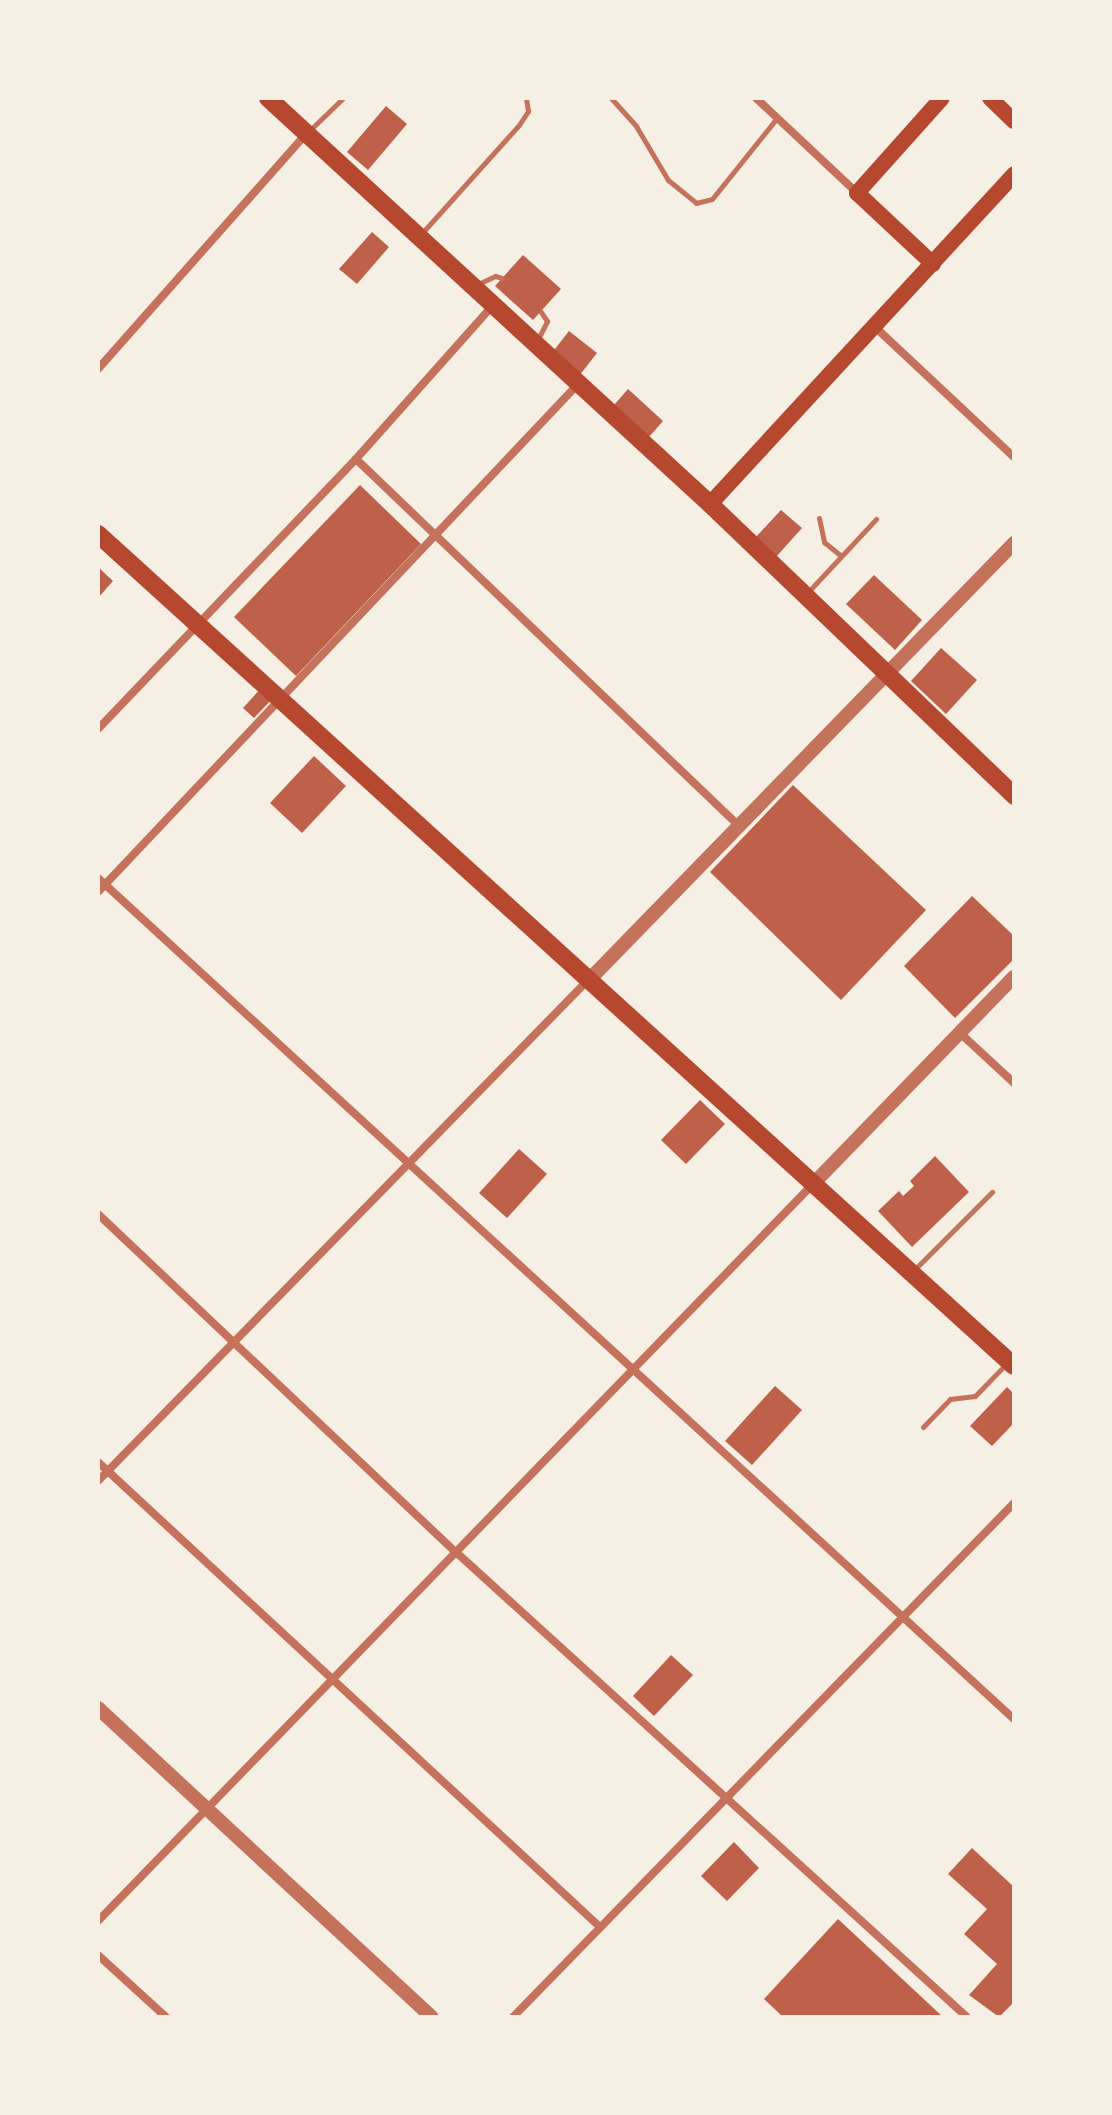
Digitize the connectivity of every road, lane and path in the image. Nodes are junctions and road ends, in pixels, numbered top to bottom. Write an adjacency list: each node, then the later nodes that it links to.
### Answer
1 (268, 98): 8 (main road)
2 (343, 98): 8 (lane)
3 (526, 98): 11 (lane)
4 (611, 98): 7 (lane)
5 (756, 98): 7 (street)
6 (942, 98): 10 (main road)
7 (777, 118): 10 (street)
8 (307, 133): 11 (main road); 19 (street)
9 (1014, 174): 12 (main road)
10 (857, 193): 12 (main road)
11 (419, 237): 14 (main road)
12 (933, 264): 17 (main road)
13 (502, 278): 14 (lane)
14 (474, 287): 15 (main road)
15 (493, 305): 18 (main road); 22 (street)
16 (541, 312): 18 (lane)
17 (875, 327): 21 (street); 23 (main road)
18 (535, 343): 20 (main road)
19 (98, 369)
20 (579, 383): 23 (main road); 27 (street)
21 (1014, 457)
22 (356, 459): 27 (street); 31 (street)
23 (710, 504): 30 (main road)
24 (819, 518): 29 (lane)
25 (876, 519): 29 (lane)
26 (98, 534): 31 (main road)
27 (437, 537): 33 (street); 36 (street)
28 (1014, 543): 32 (street)
29 (840, 555): 30 (lane)
30 (805, 595): 32 (main road)
31 (199, 627): 33 (main road); 34 (street)
32 (887, 673): 35 (main road); 36 (street)
33 (284, 700): 37 (street); 40 (main road)
34 (98, 729)
35 (1014, 796)
36 (739, 826): 40 (street)
37 (102, 881): 38 (street); 43 (street)
38 (98, 892)
39 (1014, 977): 41 (street)
40 (591, 978): 43 (street); 44 (main road)
41 (960, 1033): 42 (street); 44 (street)
42 (1014, 1083)
43 (409, 1164): 48 (street); 50 (street)
44 (816, 1181): 47 (main road); 50 (street)
45 (992, 1192): 47 (lane)
46 (98, 1214): 48 (street)
47 (912, 1272): 49 (main road)
48 (236, 1340): 53 (street); 56 (street)
49 (1012, 1364): 51 (lane)
50 (633, 1374): 56 (street); 57 (street)
51 (923, 1427)
52 (98, 1462): 53 (street)
53 (108, 1471): 54 (street); 58 (street)
54 (98, 1481)
55 (1014, 1503): 57 (street)
56 (457, 1553): 58 (street); 61 (street)
57 (902, 1617): 60 (street); 61 (street)
58 (335, 1679): 62 (street); 64 (street)
59 (98, 1708): 62 (street)
60 (1014, 1719)
61 (725, 1798): 64 (street); 69 (street)
62 (207, 1810): 63 (street); 67 (street)
63 (98, 1921)
64 (600, 1927): 68 (street)
65 (98, 1955): 66 (street)
66 (166, 2017)
67 (432, 2017)
68 (513, 2017)
69 (967, 2017)

